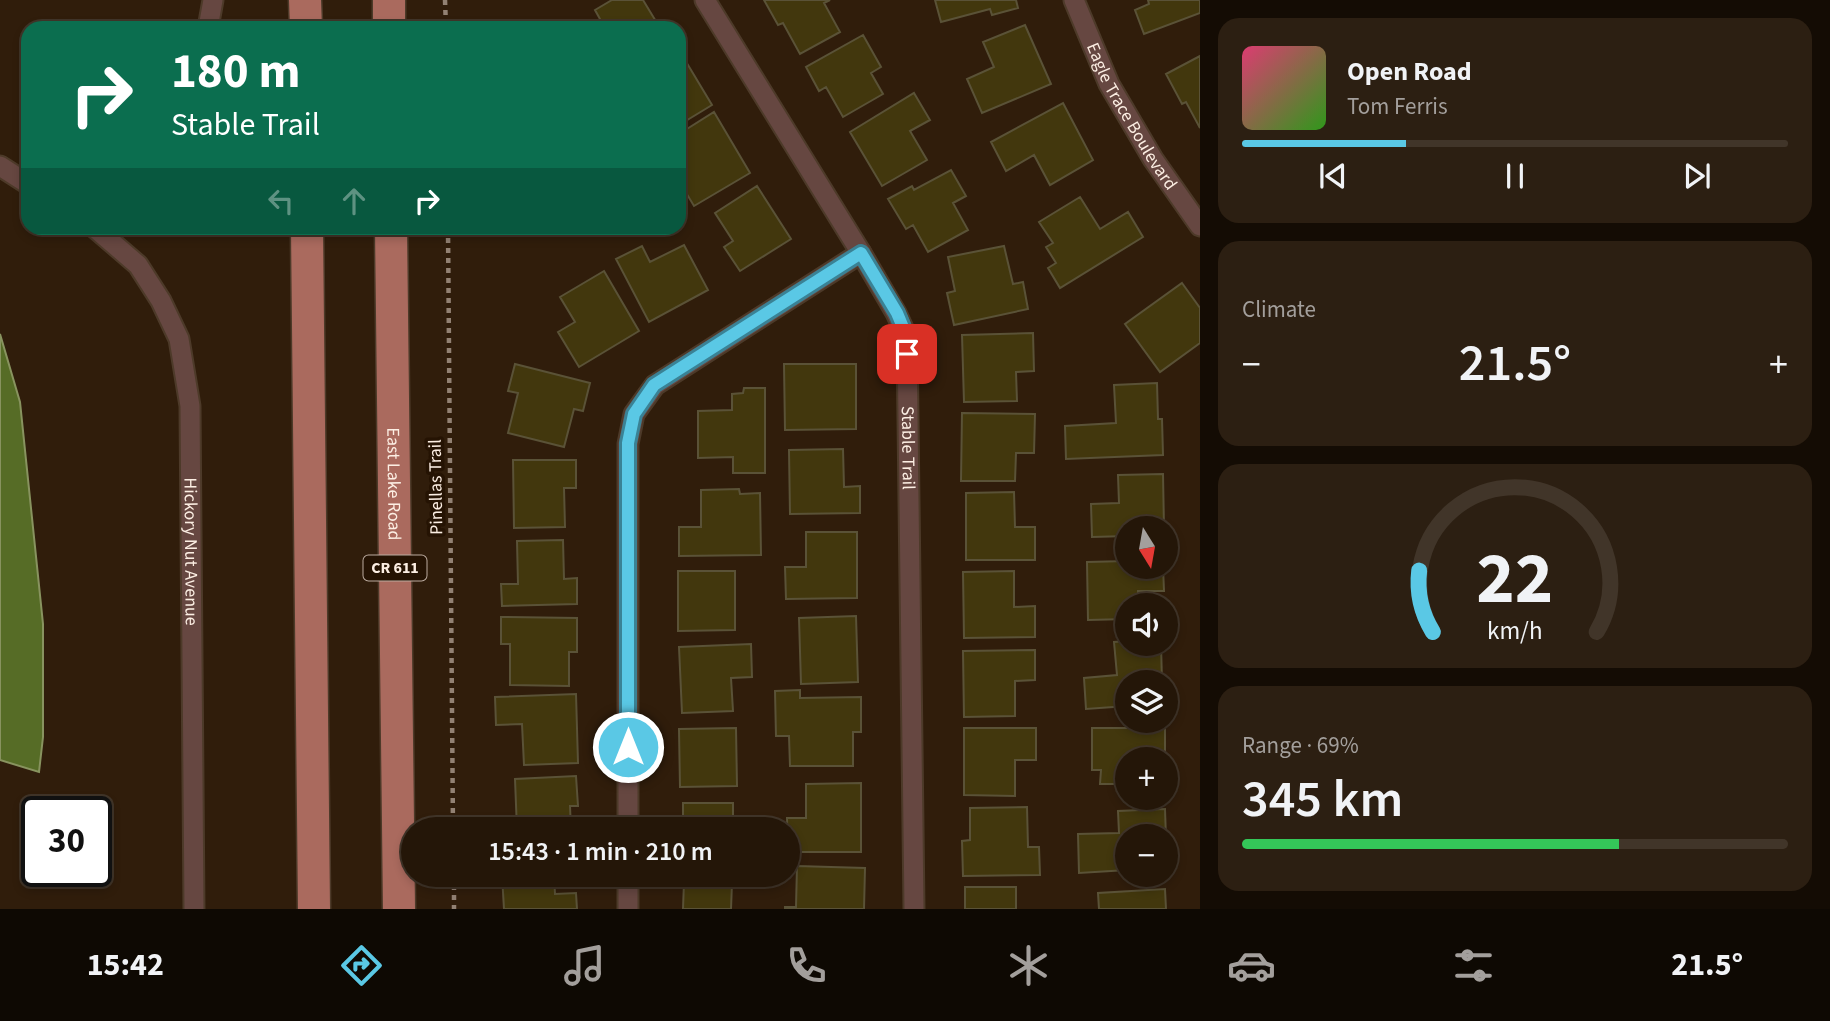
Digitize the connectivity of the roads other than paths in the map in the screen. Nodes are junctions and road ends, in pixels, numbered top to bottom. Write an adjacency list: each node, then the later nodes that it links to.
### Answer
1 (213, 0): 6 (street)
2 (305, 0): 7 (main road)
3 (389, 0): 8 (main road)
4 (705, 0): 15 (street, Stable Trail)
5 (1074, 0): 11 (street, Eagle Trace Boulevard)
6 (209, 21)
7 (306, 21)
8 (390, 21)
9 (0, 166): 10 (street)
10 (21, 180)
11 (1200, 226)
12 (103, 235): 18 (street, Hickory Nut Avenue)
13 (307, 235): 19 (main road)
14 (391, 235): 20 (main road, East Lake Road / CR 611)
15 (861, 253): 16 (street); 22 (street, Stable Trail)
16 (628, 817)
17 (628, 887): 21 (street)
18 (194, 909)
19 (314, 909)
20 (398, 909)
21 (628, 909)
22 (914, 909)

